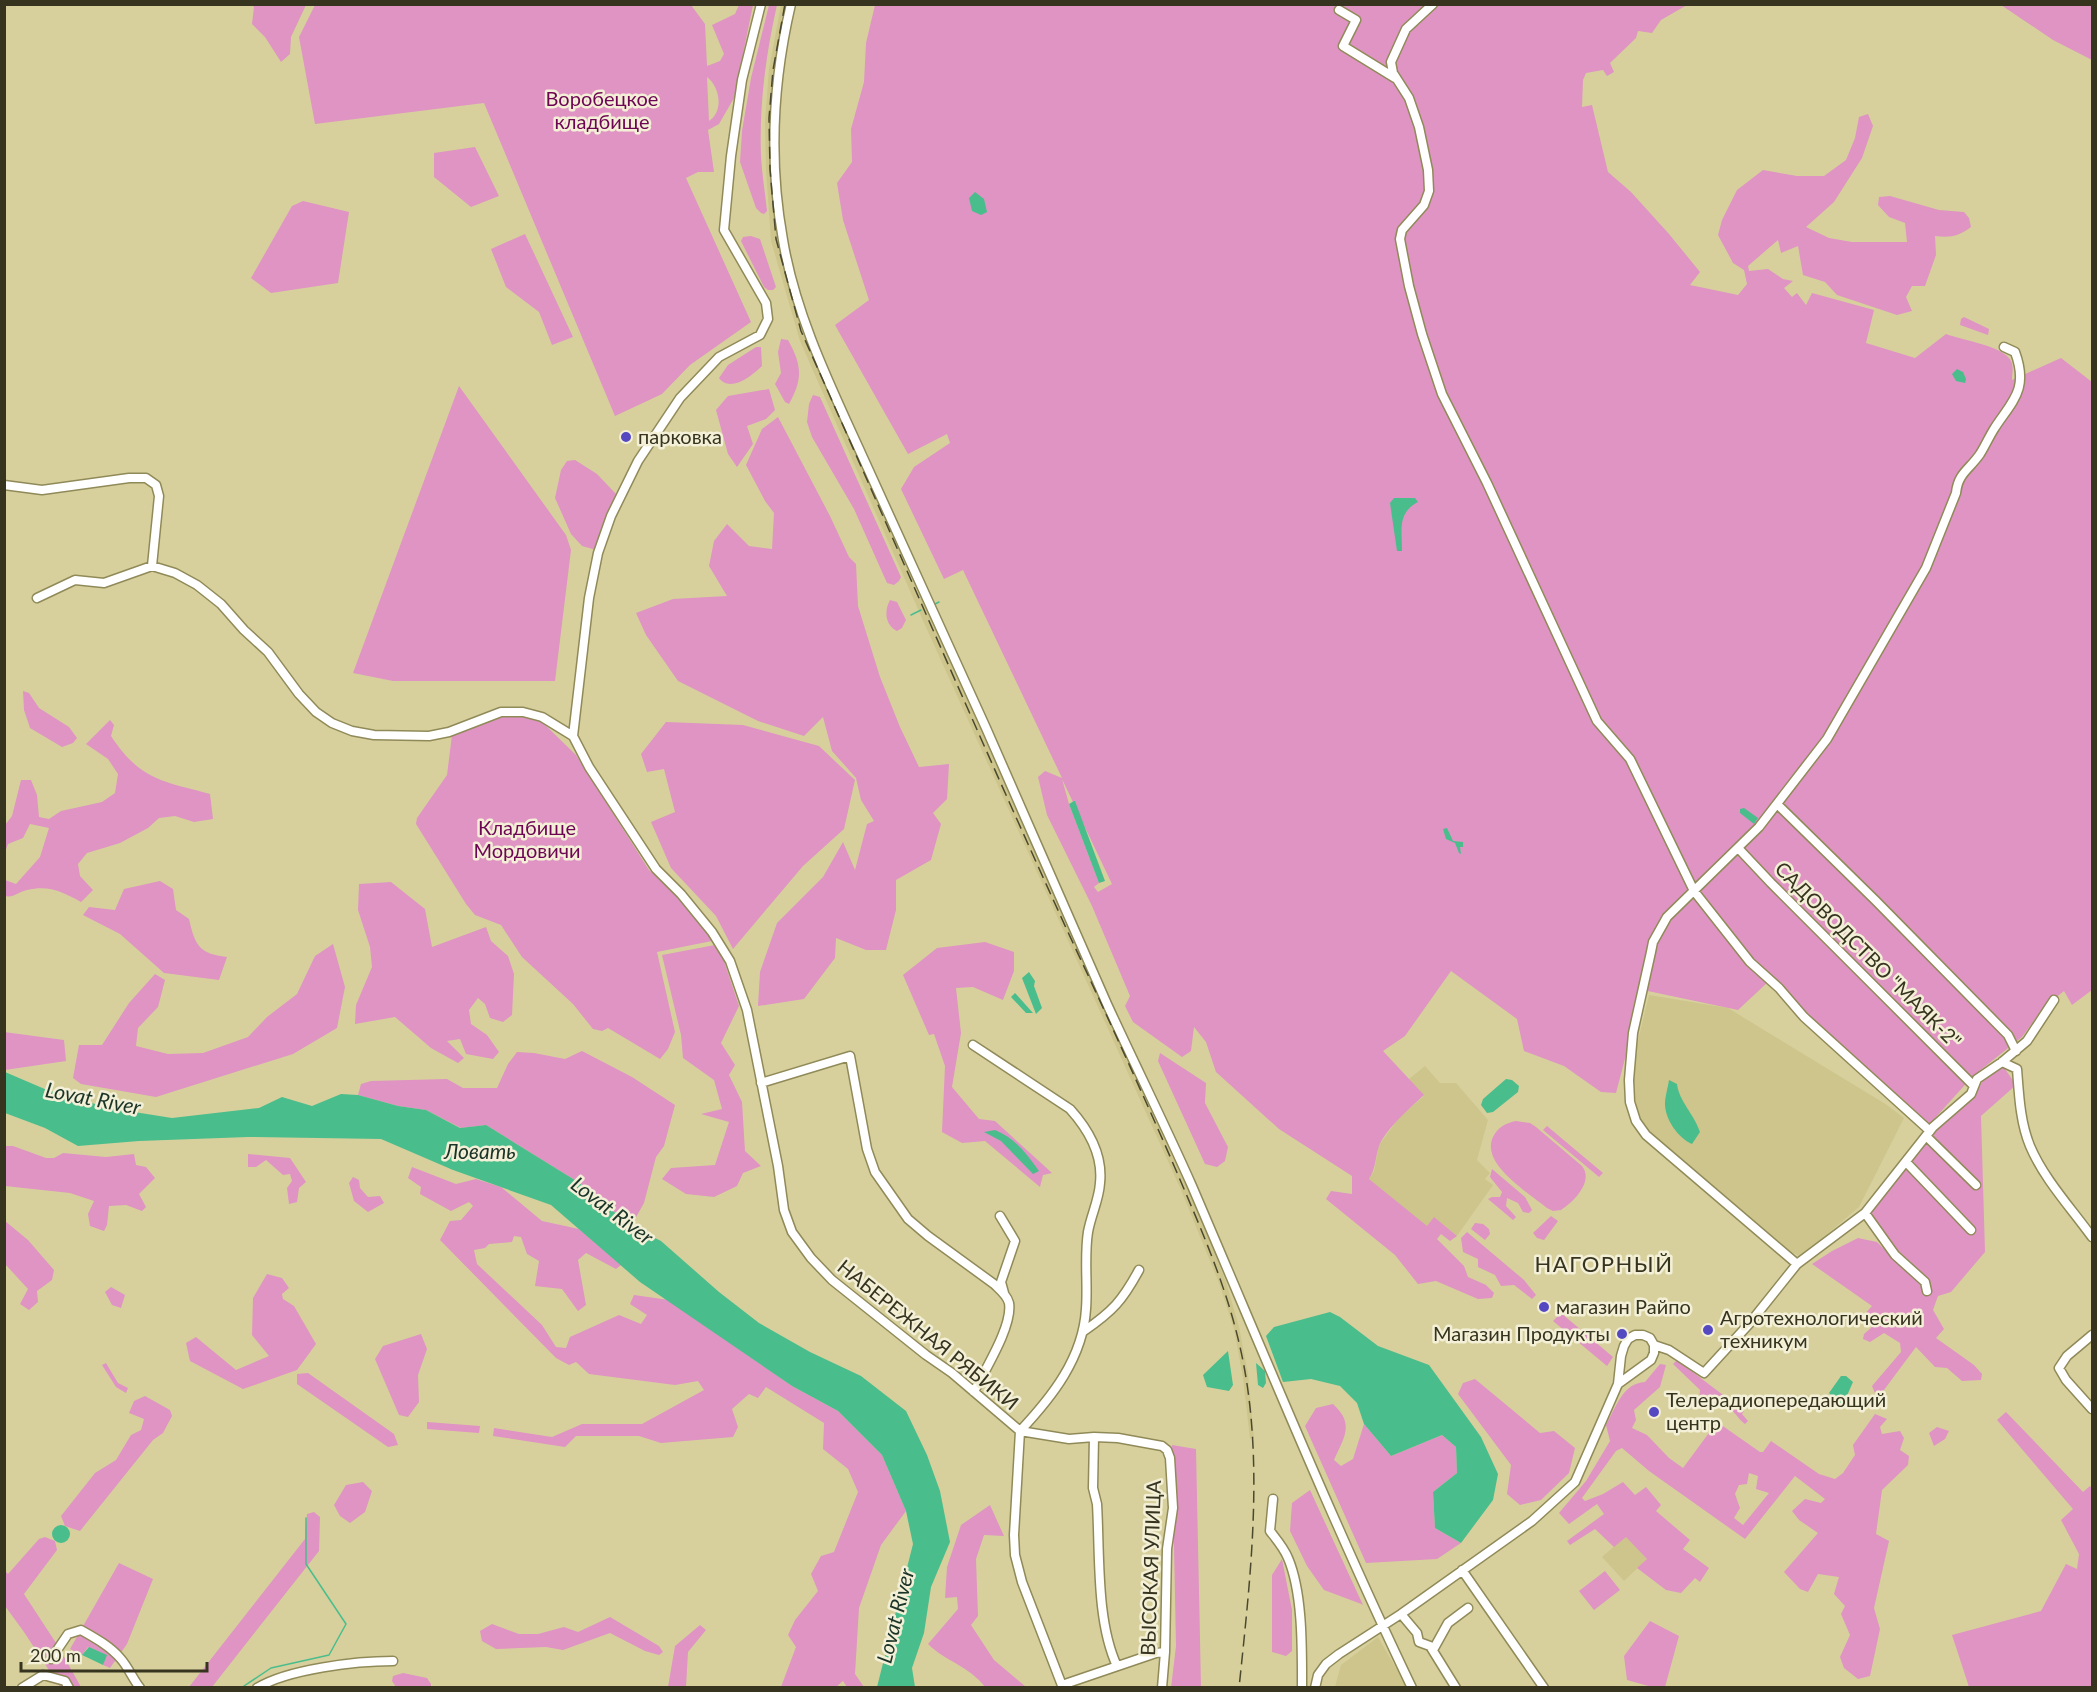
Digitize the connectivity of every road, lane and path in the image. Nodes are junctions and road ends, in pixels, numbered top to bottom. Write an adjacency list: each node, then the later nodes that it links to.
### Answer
1 (761, 4): 10 (street)
2 (791, 4): 43 (street)
3 (1350, 4): 5 (street)
4 (1433, 4): 5 (street)
5 (1397, 79): 13 (street)
6 (2004, 347): 11 (street)
7 (4, 485): 8 (street)
8 (152, 566): 9 (street); 10 (street)
9 (37, 598)
10 (573, 736): 18 (street, НАБЕРЕЖНАЯ РЯБИКИ)
11 (1777, 804): 12 (street); 16 (street)
12 (1738, 848): 13 (street); 19 (street, САДОВОДСТВО "МАЯК-2")
13 (1694, 891): 20 (street); 27 (street)
14 (2054, 1000): 16 (street)
15 (973, 1045): 31 (street)
16 (2016, 1051): 17 (street)
17 (2002, 1062): 19 (street); 26 (street)
18 (761, 1083): 30 (street); 35 (street, НАБЕРЕЖНАЯ РЯБИКИ)
19 (1974, 1086): 20 (street)
20 (1928, 1133): 21 (street); 22 (street)
21 (1906, 1162): 23 (street); 25 (street)
22 (1976, 1185)
23 (1865, 1213): 27 (street); 29 (street)
24 (1000, 1216): 30 (street)
25 (1971, 1230)
26 (2092, 1237)
27 (1797, 1264): 33 (street)
28 (1139, 1270): 31 (street)
29 (1927, 1291)
30 (1004, 1293): 35 (street)
31 (1084, 1331): 37 (street)
32 (2092, 1335): 36 (street)
33 (1654, 1345): 34 (street); 34 (street)
34 (1618, 1384): 40 (street)
35 (974, 1392): 37 (street, НАБЕРЕЖНАЯ РЯБИКИ)
36 (2092, 1409)
37 (1020, 1431): 38 (street); 50 (street, НАБЕРЕЖНАЯ РЯБИКИ)
38 (1094, 1437): 45 (street, ВЫСОКАЯ УЛИЦА); 48 (street)
39 (1273, 1499): 55 (street)
40 (1462, 1570): 42 (street); 59 (street)
41 (1468, 1608): 44 (street)
42 (1401, 1614): 43 (street); 44 (street)
43 (1382, 1626): 56 (street); 57 (street)
44 (1432, 1650): 58 (street)
45 (1166, 1652): 48 (street); 54 (street, ВЫСОКАЯ УЛИЦА)
46 (51, 1659): 52 (street)
47 (393, 1661): 53 (street)
48 (1117, 1666): 50 (street)
49 (67, 1684): 51 (street)
50 (1063, 1686)
51 (22, 1688)
52 (140, 1688)
53 (257, 1688)
54 (1162, 1688)
55 (1302, 1688)
56 (1315, 1688)
57 (1412, 1688)
58 (1456, 1688)
59 (1544, 1688)

